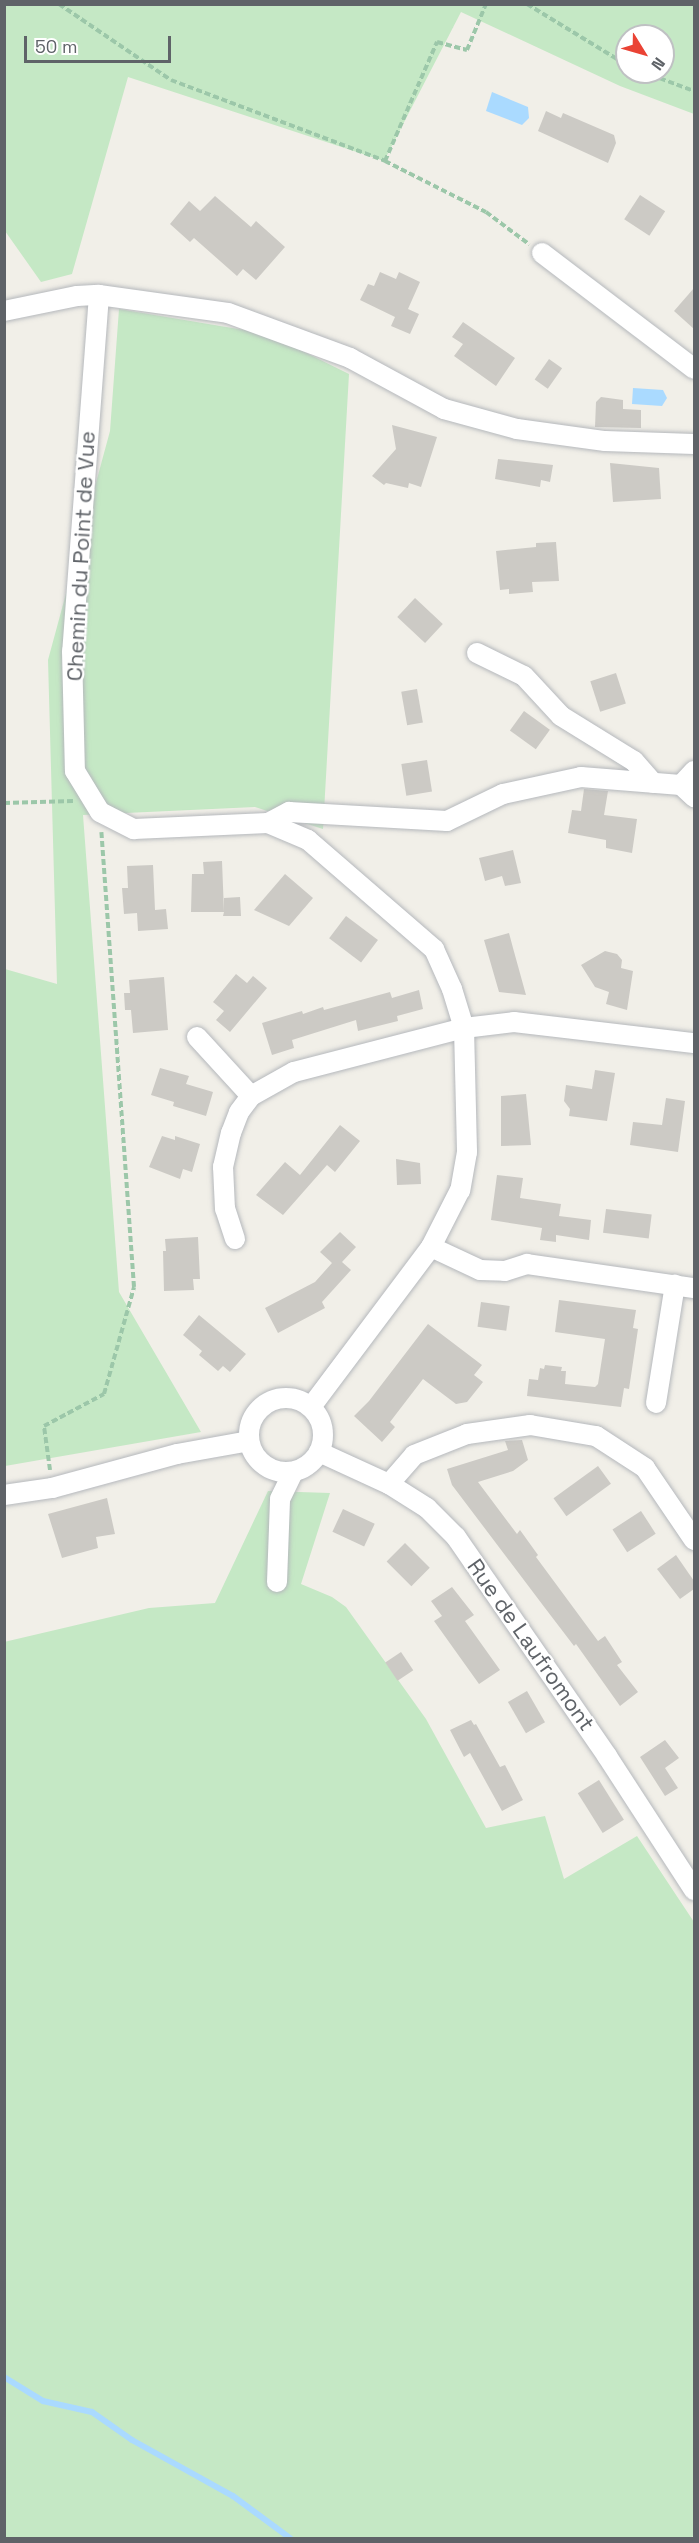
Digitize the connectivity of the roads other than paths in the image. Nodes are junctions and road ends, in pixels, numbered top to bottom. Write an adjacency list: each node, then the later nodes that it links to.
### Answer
1 (542, 253): 4 (street)
2 (99, 295): 3 (street); 5 (street); 10 (street, Chemin du Point de Vue)
3 (4, 311)
4 (694, 369)
5 (694, 444)
6 (477, 653): 8 (street)
7 (694, 771): 9 (street)
8 (653, 783): 9 (street); 10 (street)
9 (688, 791)
10 (268, 823): 11 (street)
11 (464, 1028): 13 (street); 14 (street); 16 (street)
12 (197, 1037): 14 (street)
13 (694, 1043)
14 (251, 1096): 15 (street)
15 (235, 1239)
16 (430, 1247): 17 (street); 20 (street)
17 (675, 1285): 18 (street); 19 (street)
18 (694, 1288)
19 (656, 1403)
20 (311, 1407): 21 (street); 22 (street)
21 (249, 1441): 23 (street); 25 (street)
22 (319, 1452): 23 (street); 24 (street, Rue de Laufromont)
23 (293, 1472): 27 (street)
24 (390, 1484): 26 (street); 28 (street, Rue de Laufromont)
25 (4, 1495)
26 (694, 1540)
27 (277, 1582)
28 (694, 1890)

